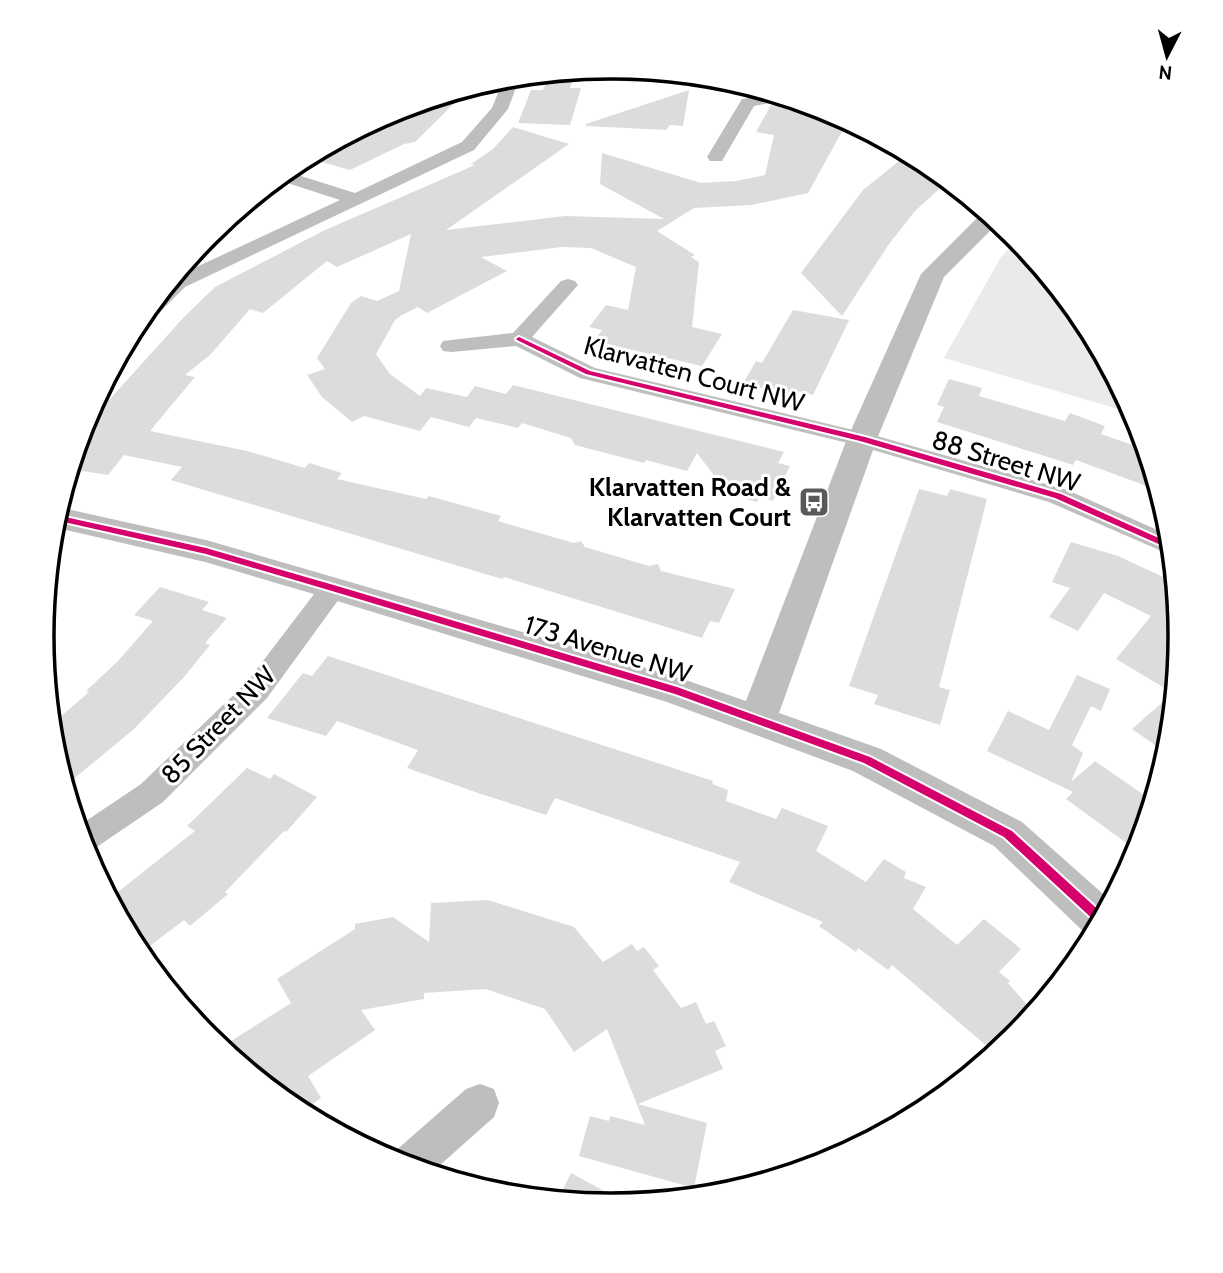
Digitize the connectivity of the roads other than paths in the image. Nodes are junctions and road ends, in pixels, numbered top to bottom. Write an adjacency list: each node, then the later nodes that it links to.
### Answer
1 (507, 89): 5 (street)
2 (762, 100): 3 (street)
3 (716, 157)
4 (293, 179): 5 (street)
5 (356, 199): 7 (street)
6 (985, 223): 11 (street)
7 (183, 281)
8 (568, 285): 9 (street)
9 (519, 339): 10 (street); 11 (street, Klarvatten Court NW)
10 (451, 346)
11 (862, 439): 13 (street, 88 Street NW); 15 (street)
12 (67, 520): 14 (street, 173 Avenue NW)
13 (1160, 542)
14 (334, 588): 15 (street, 173 Avenue NW); 16 (street, 85 Street NW)
15 (757, 721): 17 (street, 173 Avenue NW)
16 (91, 835)
17 (1095, 914)
18 (480, 1103): 19 (street)
19 (417, 1158)

